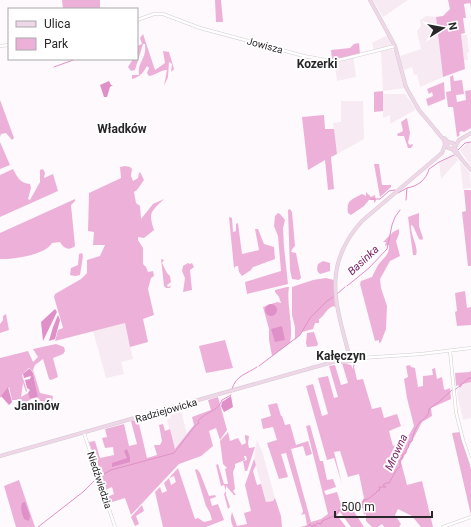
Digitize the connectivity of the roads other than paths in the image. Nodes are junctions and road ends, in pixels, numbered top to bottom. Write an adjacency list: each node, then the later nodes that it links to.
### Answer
1 (370, 0): 3 (main road)
2 (138, 20): 3 (street, Jowisza)
3 (395, 46): 5 (main road)
4 (471, 133): 6 (main road)
5 (445, 139): 6 (main road); 7 (main road); 8 (main road)
6 (458, 141): 7 (main road); 9 (main road)
7 (451, 146): 8 (main road); 9 (main road)
8 (443, 152): 9 (main road); 12 (main road)
9 (457, 154): 10 (main road)
10 (471, 170)
11 (471, 348): 13 (street)
12 (347, 349): 14 (main road); 15 (main road)
13 (450, 351): 14 (street); 19 (street)
14 (350, 358): 15 (main road, Radziejowicka); 16 (main road, Radziejowicka)
15 (340, 361): 16 (main road, Radziejowicka)
16 (333, 363): 17 (main road, Radziejowicka)
17 (84, 433): 18 (main road, Radziejowicka); 21 (street, Niedźwiedzia)
18 (0, 456)
19 (471, 463)
20 (471, 517): 22 (street)
21 (115, 527)
22 (443, 527)

